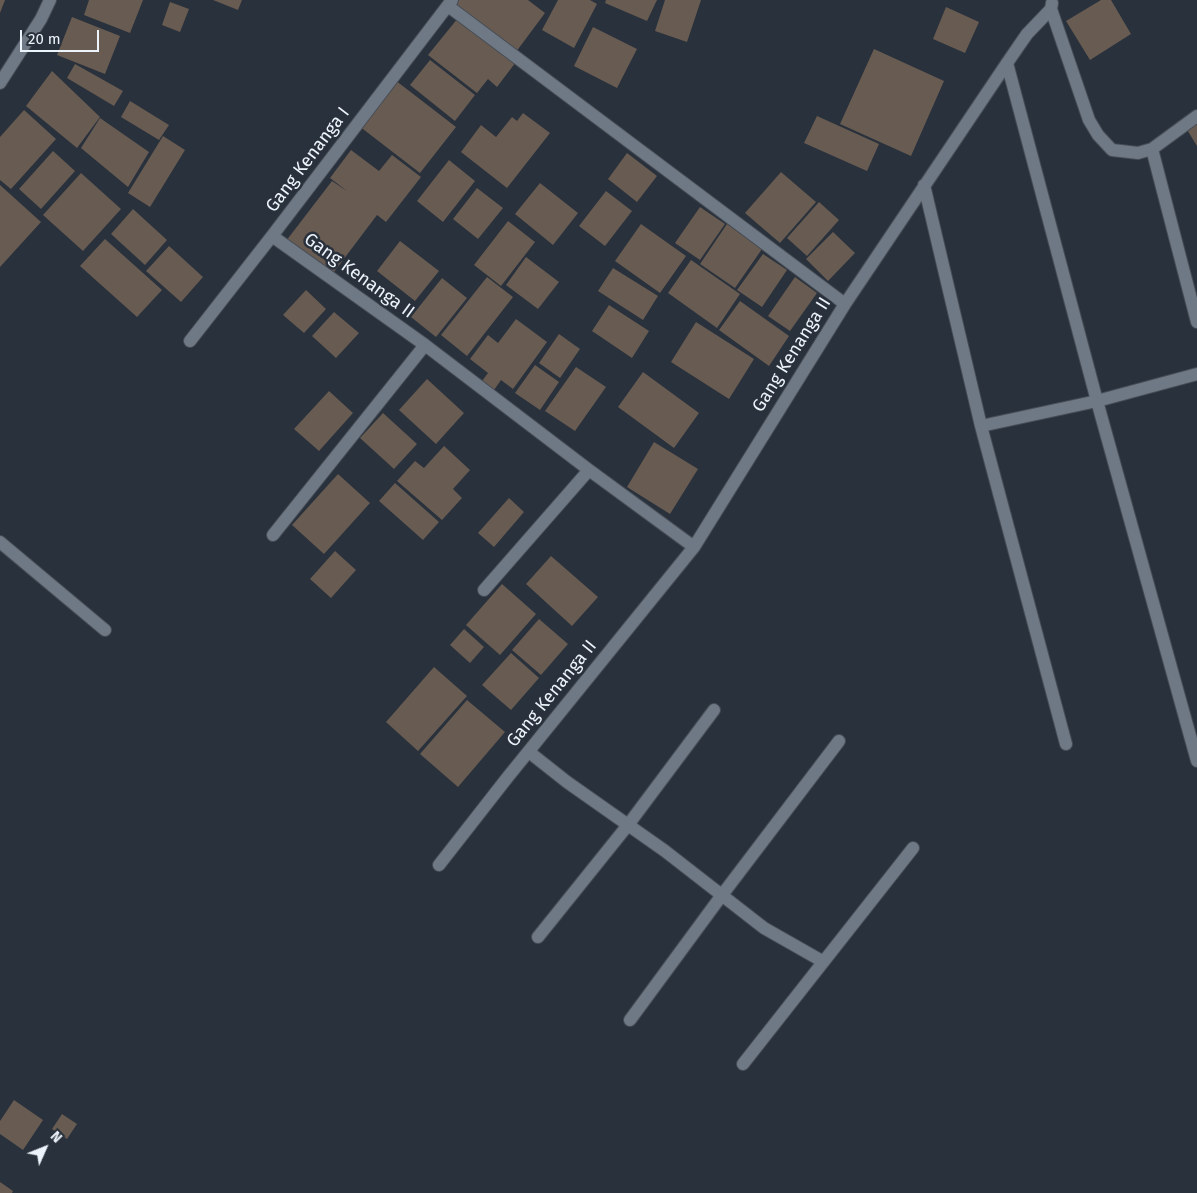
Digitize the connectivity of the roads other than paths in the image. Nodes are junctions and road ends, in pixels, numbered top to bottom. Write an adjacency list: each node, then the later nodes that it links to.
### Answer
1 (50, 0): 5 (street)
2 (450, 3): 9 (street, Gang Kenanga I); 10 (street)
3 (1052, 4): 4 (street, Gang Kenanga II); 7 (street)
4 (1006, 63): 8 (street, Gang Kenanga II); 15 (street)
5 (0, 83)
6 (1197, 116): 7 (street)
7 (1152, 149): 11 (street)
8 (924, 185): 10 (street, Gang Kenanga II); 16 (street)
9 (272, 236): 12 (street, Gang Kenanga I); 13 (street, Gang Kenanga II)
10 (845, 304): 20 (street, Gang Kenanga II)
11 (1197, 322)
12 (190, 341)
13 (425, 345): 17 (street, Gang Kenanga II); 18 (street)
14 (1197, 374): 15 (street)
15 (1097, 401): 16 (street); 27 (street)
16 (981, 426): 25 (street)
17 (589, 470): 20 (street, Gang Kenanga II); 21 (street)
18 (273, 535)
19 (0, 542): 22 (street)
20 (694, 547): 26 (street, Gang Kenanga II)
21 (484, 590)
22 (105, 630)
23 (714, 710): 28 (street)
24 (839, 741): 31 (street)
25 (1066, 744)
26 (529, 752): 28 (street); 30 (street, Gang Kenanga II)
27 (1197, 761)
28 (628, 825): 31 (street); 32 (street)
29 (913, 848): 33 (street)
30 (440, 864)
31 (722, 895): 33 (street); 34 (street)
32 (538, 937)
33 (822, 961): 35 (street)
34 (630, 1020)
35 (743, 1064)

